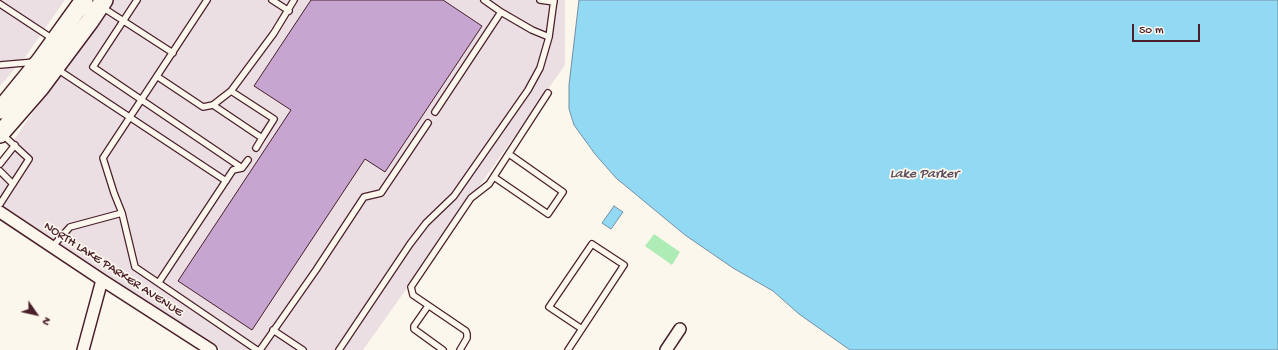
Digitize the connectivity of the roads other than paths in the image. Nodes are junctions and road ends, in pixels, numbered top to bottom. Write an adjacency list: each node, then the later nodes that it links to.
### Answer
1 (84, 0): 15 (main road)
2 (137, 0): 13 (lane)
3 (207, 0): 16 (lane)
4 (272, 0): 11 (lane)
5 (294, 0): 11 (lane)
6 (484, 0): 12 (lane)
7 (540, 0): 8 (lane)
8 (554, 1): 14 (lane)
9 (102, 3): 13 (lane); 18 (main road)
10 (0, 4): 15 (lane)
11 (289, 11): 20 (lane)
12 (501, 12): 14 (lane); 25 (lane)
13 (123, 21): 16 (lane); 22 (lane)
14 (549, 37): 54 (lane)
15 (55, 41): 18 (main road)
16 (173, 53): 19 (lane)
17 (0, 65): 18 (lane)
18 (47, 65): 24 (main road); 26 (lane); 28 (main road)
19 (158, 77): 22 (lane); 23 (lane)
20 (231, 91): 23 (lane); 29 (lane)
21 (548, 93): 32 (lane)
22 (142, 100): 26 (lane); 35 (lane)
23 (213, 106): 29 (lane)
24 (0, 110)
25 (435, 112)
26 (131, 118): 38 (lane); 41 (lane)
27 (428, 124): 49 (lane)
28 (0, 134): 30 (lane)
29 (262, 138): 31 (lane)
30 (15, 145): 34 (lane); 39 (lane)
31 (256, 148)
32 (508, 154): 37 (lane); 37 (lane)
33 (248, 160): 35 (lane)
34 (0, 164)
35 (242, 168): 38 (lane)
36 (0, 171): 39 (lane)
37 (494, 177): 46 (lane)
38 (226, 181): 45 (lane)
39 (13, 184): 40 (lane)
40 (0, 204)
41 (122, 213): 43 (lane); 45 (lane)
42 (1, 216): 43 (street, NORTH LAKE PARKER AVENUE)
43 (52, 247): 44 (street, NORTH LAKE PARKER AVENUE)
44 (102, 280): 50 (street); 51 (street, NORTH LAKE PARKER AVENUE)
45 (159, 282): 52 (lane)
46 (428, 306): 55 (lane); 56 (lane)
47 (582, 329): 47 (lane); 57 (lane)
48 (680, 329): 58 (street)
49 (273, 330): 52 (lane); 53 (lane)
50 (83, 350)
51 (211, 350)
52 (259, 350)
53 (303, 350)
54 (339, 350)
55 (443, 350)
56 (460, 350)
57 (568, 350)
58 (666, 350)

